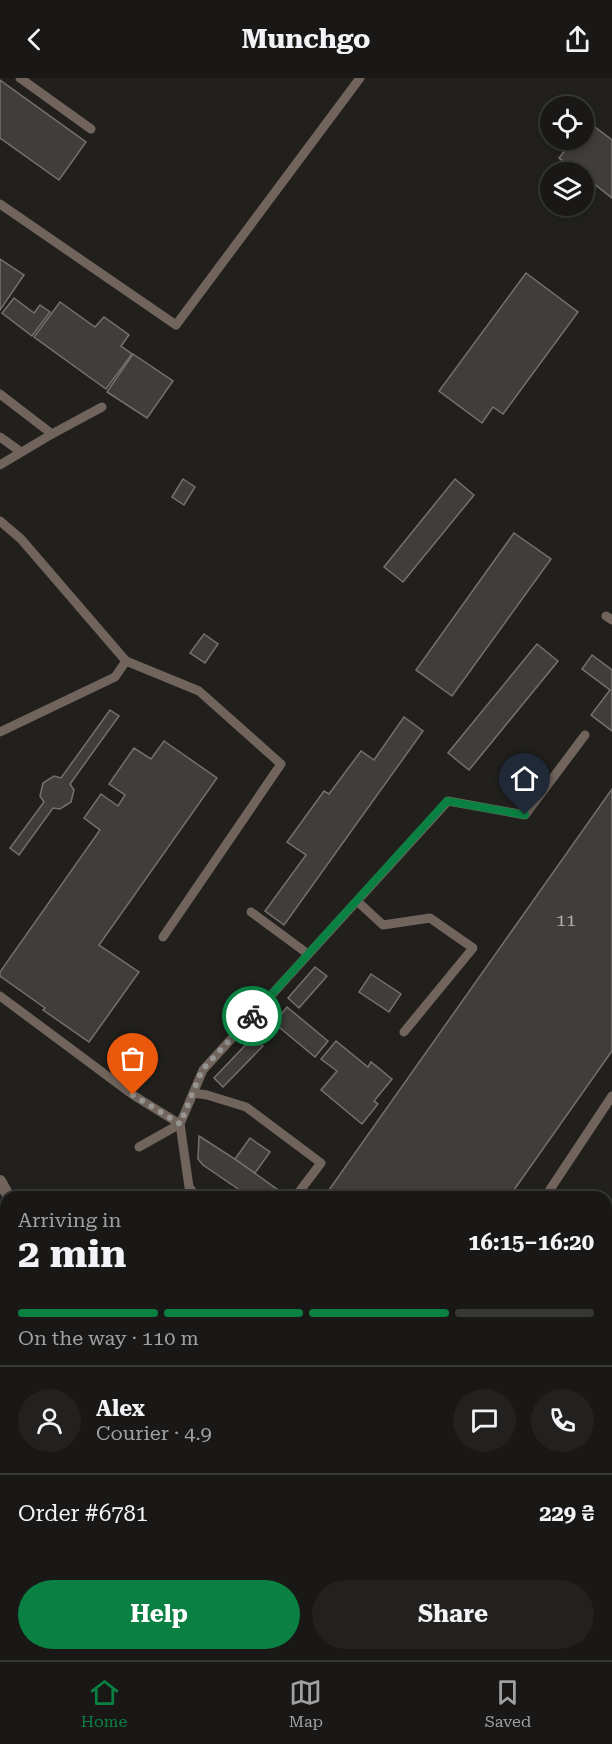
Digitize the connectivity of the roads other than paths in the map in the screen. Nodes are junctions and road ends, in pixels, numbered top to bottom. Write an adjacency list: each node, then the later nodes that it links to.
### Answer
1 (20, 78): 3 (lane)
2 (360, 78): 4 (lane)
3 (91, 129)
4 (0, 204)
5 (0, 394): 7 (lane)
6 (102, 407): 7 (lane)
7 (52, 434): 9 (lane)
8 (0, 437): 9 (lane)
9 (21, 452): 10 (lane)
10 (0, 465)
11 (0, 520): 12 (lane)
12 (126, 661): 13 (lane); 17 (lane)
13 (0, 732)
14 (585, 735): 15 (lane)
15 (357, 901): 18 (lane); 20 (lane)
16 (251, 912): 18 (lane)
17 (163, 937)
18 (308, 954): 21 (lane)
19 (0, 996): 23 (lane)
20 (405, 1032)
21 (193, 1093): 23 (lane); 26 (lane)
22 (612, 1096): 27 (lane)
23 (180, 1124): 24 (lane); 25 (lane)
24 (139, 1147)
25 (192, 1191)
26 (300, 1191)
27 (549, 1191)

